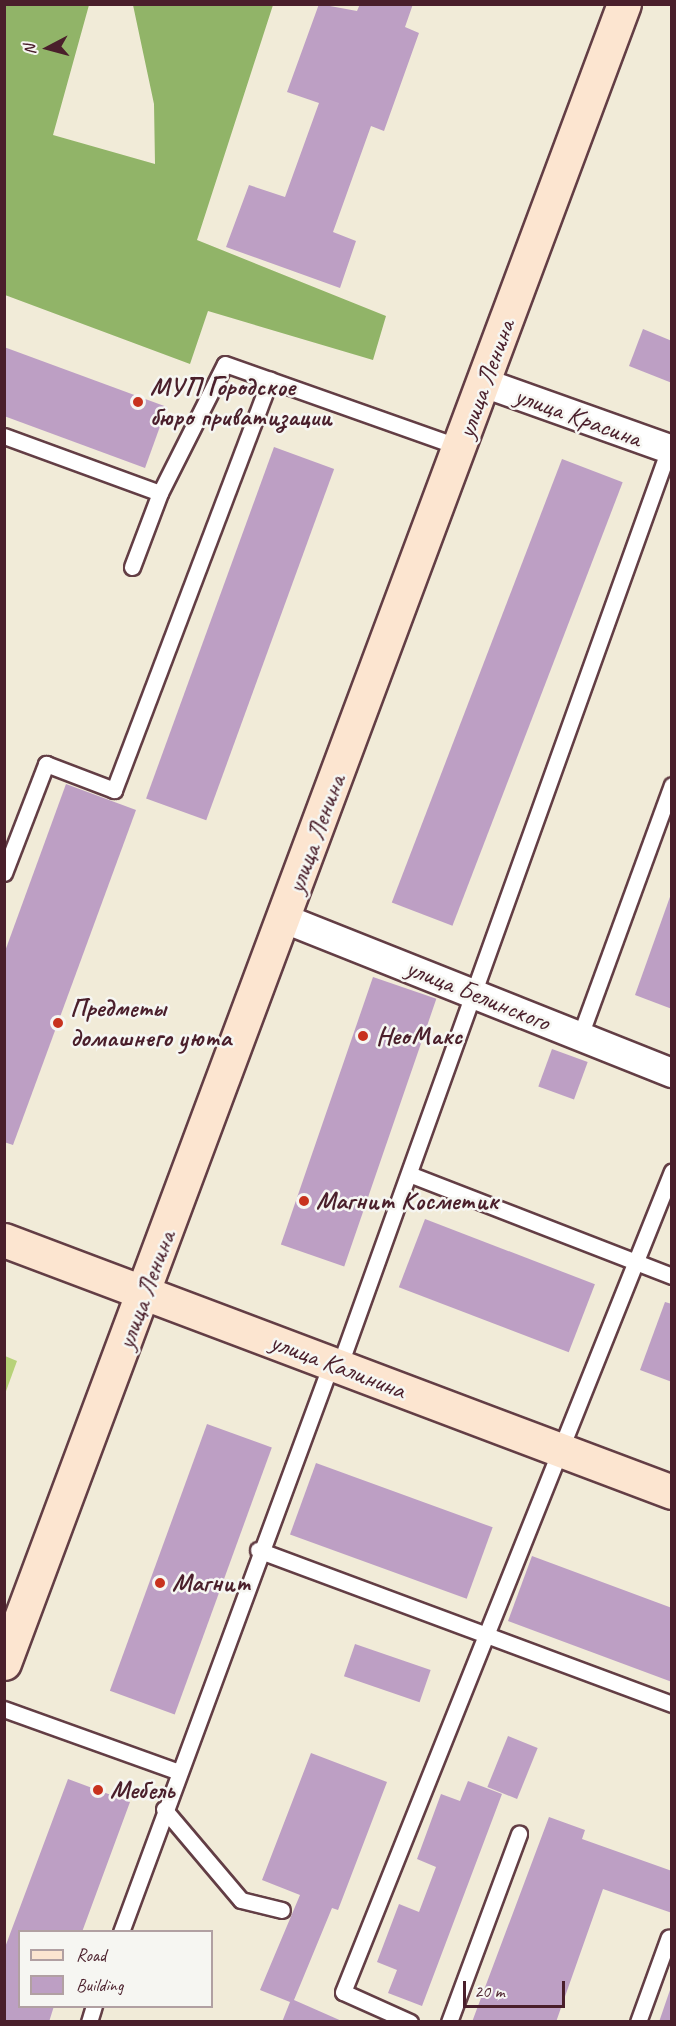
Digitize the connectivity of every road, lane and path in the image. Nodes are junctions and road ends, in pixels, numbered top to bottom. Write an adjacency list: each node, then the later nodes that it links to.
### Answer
1 (624, 4): 3 (main road, улица Ленина)
2 (270, 380): 5 (lane); 7 (lane); 10 (lane)
3 (484, 383): 5 (main road, улица Ленина); 6 (street, улица Красина)
4 (4, 436): 7 (lane)
5 (460, 447): 11 (main road, улица Ленина)
6 (670, 450): 12 (lane)
7 (160, 494): 8 (lane)
8 (132, 567)
9 (672, 785): 13 (lane)
10 (4, 873)
11 (285, 919): 12 (street, улица Белинского); 20 (main road, улица Ленина)
12 (474, 993): 13 (street, улица Белинского); 16 (lane)
13 (580, 1036): 14 (street, улица Белинского)
14 (672, 1073)
15 (672, 1171): 18 (lane)
16 (409, 1174): 18 (lane); 21 (lane)
17 (4, 1240): 20 (main road, улица Калинина)
18 (636, 1263): 19 (lane); 22 (lane)
19 (672, 1276)
20 (145, 1292): 21 (main road, улица Калинина); 26 (main road, улица Ленина)
21 (335, 1366): 22 (main road, улица Калинина); 24 (lane)
22 (564, 1451): 23 (main road, улица Калинина); 25 (lane)
23 (672, 1492)
24 (258, 1550): 25 (lane); 29 (lane)
25 (486, 1633): 27 (lane); 35 (lane)
26 (4, 1663)
27 (672, 1704)
28 (4, 1709): 29 (lane)
29 (179, 1772): 30 (lane)
30 (164, 1809): 32 (lane); 33 (lane)
31 (519, 1834): 36 (lane)
32 (282, 1910)
33 (122, 1930)
34 (669, 1937): 37 (lane)
35 (410, 2022)
36 (449, 2022)
37 (638, 2022)

